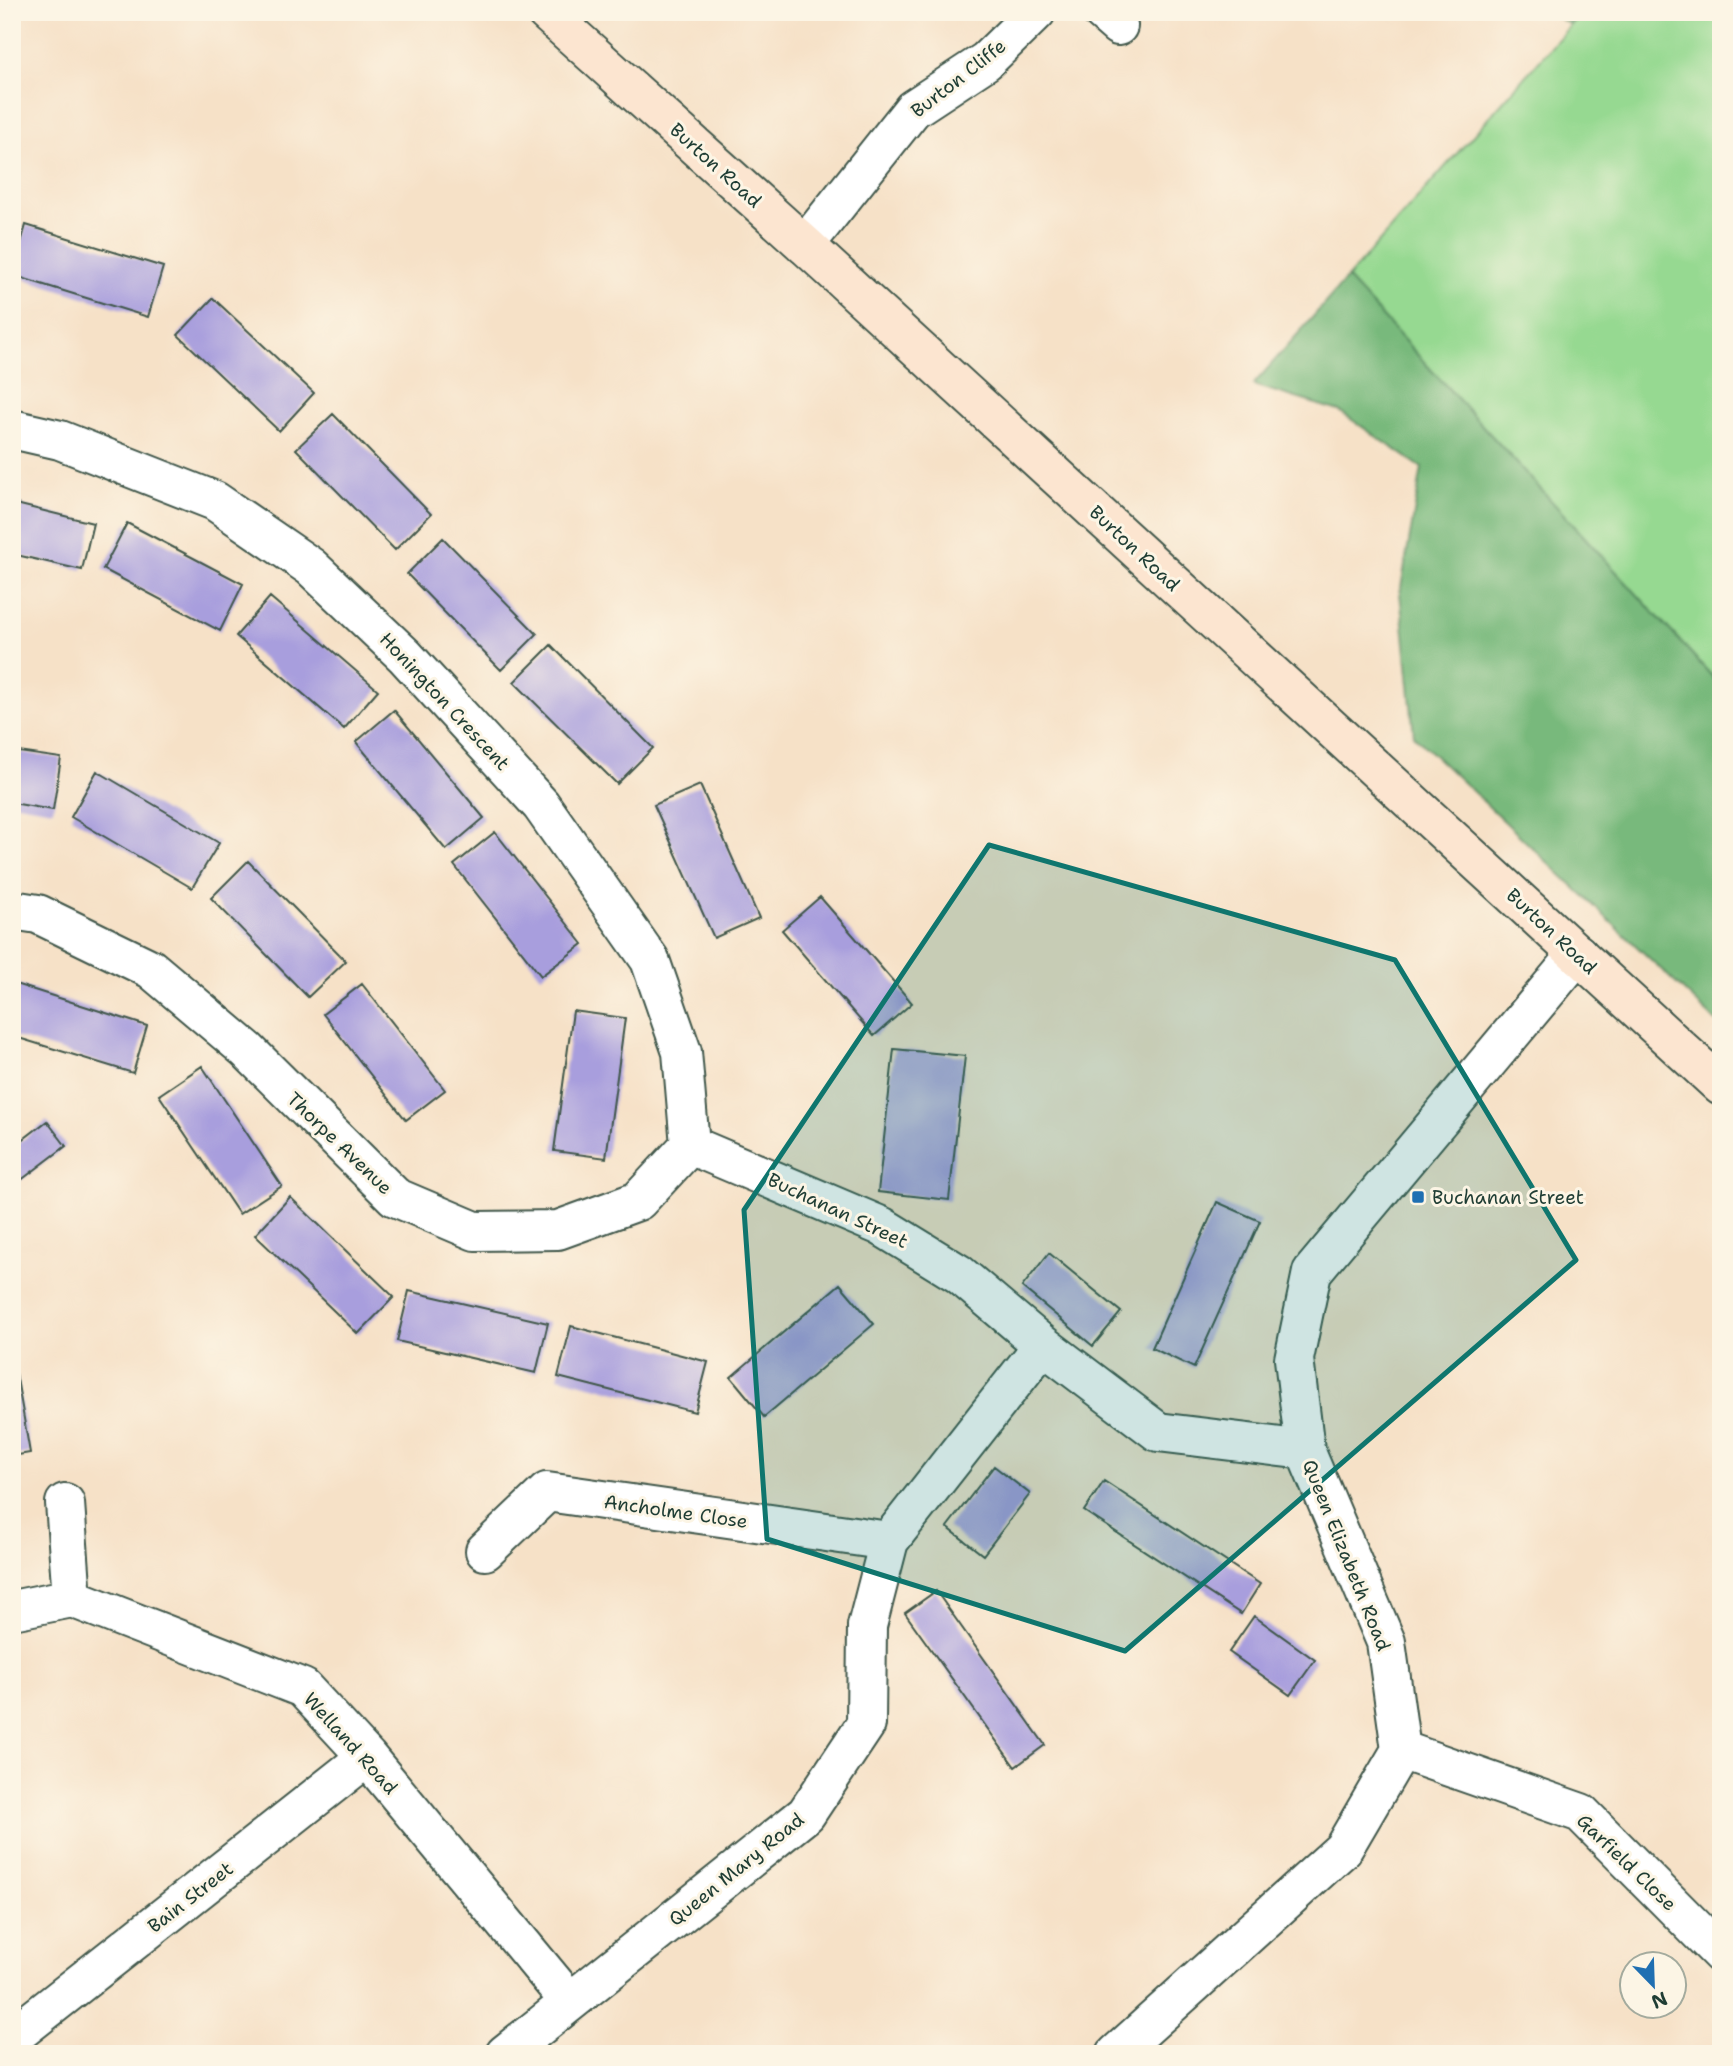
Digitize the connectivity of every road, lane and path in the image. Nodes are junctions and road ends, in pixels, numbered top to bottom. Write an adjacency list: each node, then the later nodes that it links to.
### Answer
1 (1036, 12): 3 (street, Burton Cliffe)
2 (557, 16): 3 (main road, Burton Road)
3 (805, 245): 6 (main road, Burton Road)
4 (12, 429): 8 (street, Honington Crescent)
5 (12, 910): 8 (street, Thorpe Avenue)
6 (1578, 954): 7 (main road, Burton Road); 10 (street, Queen Elizabeth Road)
7 (1721, 1087)
8 (690, 1146): 9 (street, Buchanan Street)
9 (1043, 1345): 10 (street, Buchanan Street); 12 (street, Queen Mary Road)
10 (1305, 1450): 16 (street, Queen Elizabeth Road)
11 (65, 1503): 14 (street)
12 (889, 1541): 13 (street, Ancholme Close); 19 (street, Queen Mary Road)
13 (485, 1551)
14 (72, 1598): 15 (street); 17 (street, Welland Road)
15 (12, 1609)
16 (1401, 1750): 18 (street, Garfield Close); 22 (street)
17 (367, 1758): 19 (street, Welland Road); 20 (street, Bain Street)
18 (1721, 1954)
19 (570, 2002): 21 (street, Queen Mary Road)
20 (12, 2037)
21 (505, 2054)
22 (1116, 2054)

